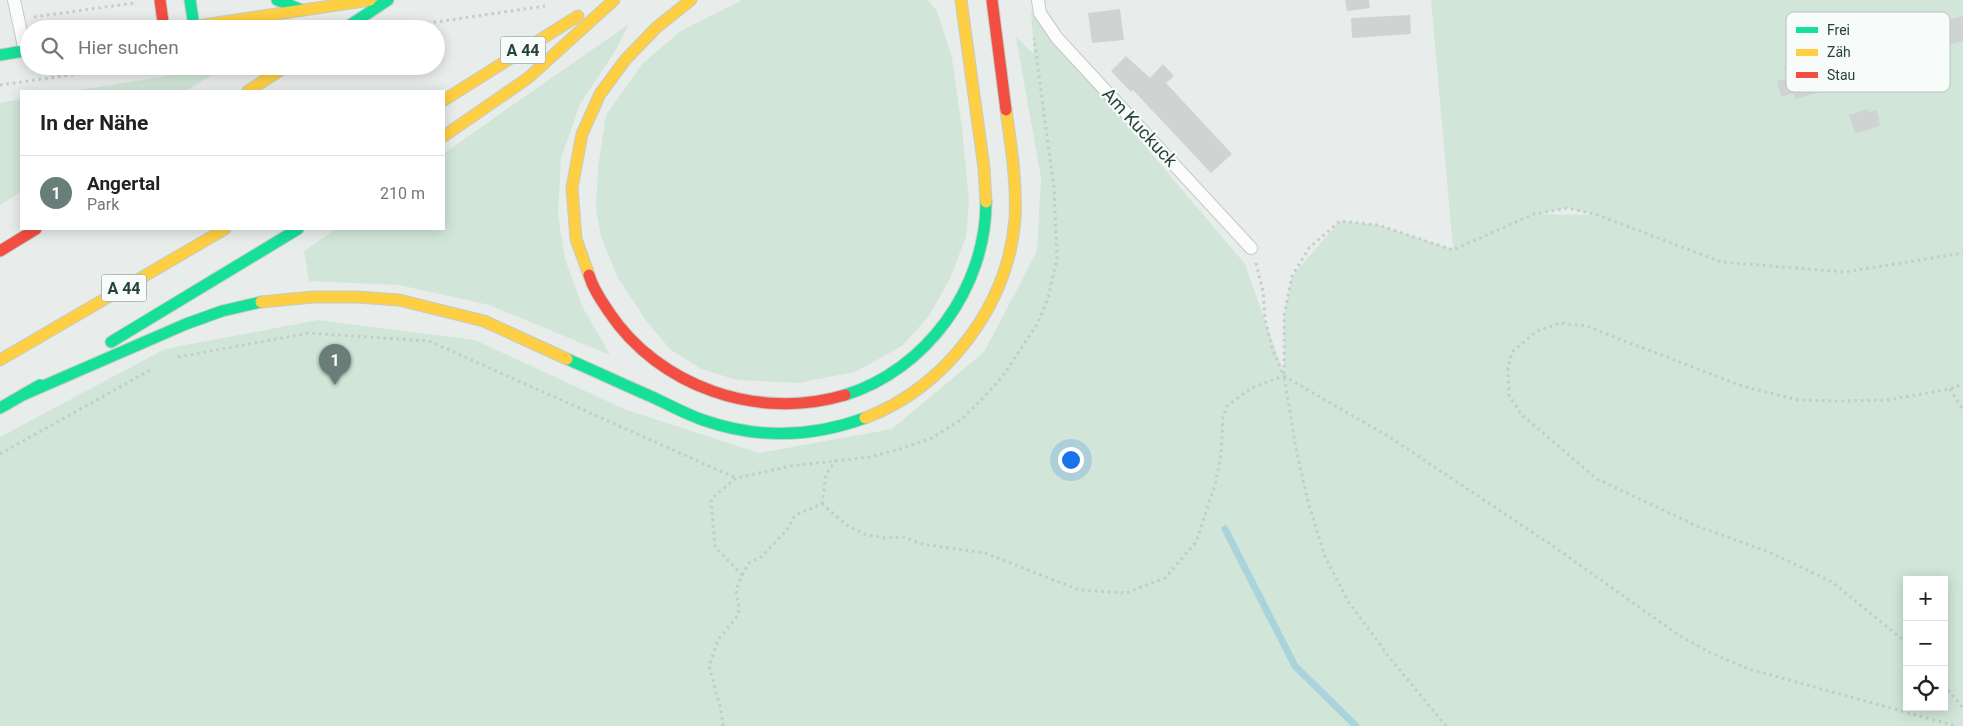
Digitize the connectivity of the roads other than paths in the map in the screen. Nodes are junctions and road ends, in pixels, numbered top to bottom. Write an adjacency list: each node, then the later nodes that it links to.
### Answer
1 (14, 0): 19 (lane)
2 (160, 0): 15 (main road)
3 (190, 0): 16 (main road)
4 (277, 0): 14 (main road)
5 (370, 0): 14 (main road)
6 (388, 0): 18 (main road)
7 (603, 0): 25 (main road, A 44)
8 (614, 0): 26 (main road)
9 (691, 0): 20 (main road)
10 (951, 0): 20 (main road)
11 (961, 0): 20 (main road)
12 (992, 0): 33 (main road)
13 (1038, 0): 30 (lane, Am Kuckuck)
14 (302, 10): 17 (main road)
15 (163, 20)
16 (193, 20)
17 (234, 20)
18 (358, 20)
19 (20, 26)
20 (968, 42)
21 (20, 52): 22 (main road)
22 (0, 55)
23 (273, 75): 24 (main road)
24 (250, 90)
25 (445, 99)
26 (445, 135)
27 (34, 230): 31 (main road)
28 (223, 230): 32 (main road, A 44)
29 (296, 230): 33 (main road)
30 (1251, 248)
31 (0, 251)
32 (0, 360)
33 (25, 394): 34 (main road)
34 (0, 408)

